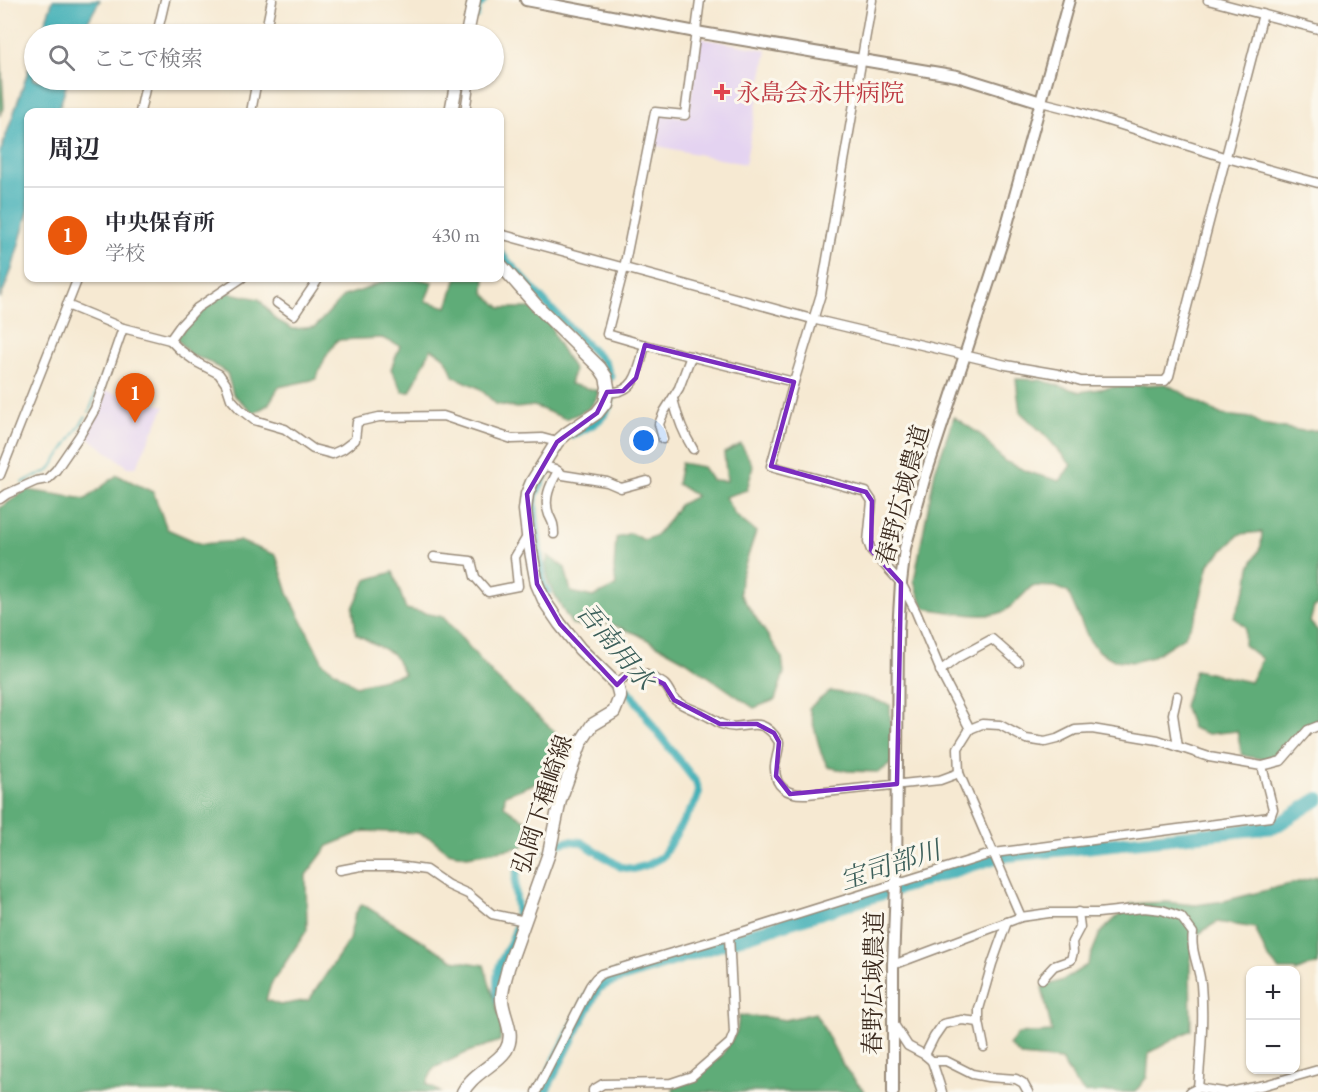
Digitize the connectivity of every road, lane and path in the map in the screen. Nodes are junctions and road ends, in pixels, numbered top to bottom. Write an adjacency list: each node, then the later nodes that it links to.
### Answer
1 (165, 0): 10 (street)
2 (272, 0): 11 (street)
3 (474, 0): 12 (main road)
4 (526, 0): 14 (street)
5 (700, 0): 14 (street)
6 (872, 0): 15 (street)
7 (1069, 0): 20 (street, 春野広域農道)
8 (1208, 0): 9 (street)
9 (1263, 14): 13 (street); 25 (street)
10 (159, 24)
11 (267, 24)
12 (469, 24)
13 (1318, 29)
14 (696, 32): 15 (street); 28 (street)
15 (861, 61): 20 (street); 35 (street)
16 (145, 90): 21 (street)
17 (255, 90): 22 (street)
18 (459, 90): 23 (main road)
19 (462, 90): 24 (street)
20 (1041, 102): 25 (street); 40 (street, 春野広域農道)
21 (141, 108)
22 (251, 108)
23 (452, 108)
24 (464, 108)
25 (1227, 158): 26 (street); 40 (street)
26 (1318, 183)
27 (504, 235): 28 (street)
28 (624, 268): 35 (street); 38 (street)
29 (504, 269): 42 (main road)
30 (76, 282): 34 (street)
31 (236, 282): 37 (street)
32 (316, 282): 33 (street)
33 (276, 303)
34 (67, 305): 36 (street); 48 (street)
35 (812, 319): 40 (street); 41 (street)
36 (123, 328): 37 (street); 50 (street)
37 (170, 340): 45 (street)
38 (645, 345): 39 (street); 42 (street)
39 (691, 356): 41 (street); 43 (street)
40 (964, 359): 54 (street, 春野広域農道)
41 (794, 381): 54 (street)
42 (611, 393): 45 (main road)
43 (673, 399): 44 (street); 46 (street)
44 (663, 440)
45 (557, 442): 47 (main road)
46 (693, 449)
47 (551, 468): 49 (street); 51 (street); 52 (main road)
48 (0, 475)
49 (647, 481)
50 (0, 500)
51 (554, 534)
52 (528, 535): 53 (street); 57 (main road)
53 (434, 557)
54 (901, 583): 56 (street); 64 (street, 春野広域農道)
55 (1018, 662): 56 (street)
56 (940, 671): 60 (street)
57 (620, 681): 64 (street); 70 (main road, 弘岡下種崎線)
58 (1177, 696): 61 (street)
59 (1318, 726): 62 (street)
60 (970, 729): 61 (street); 63 (street)
61 (1178, 747): 62 (street)
62 (1262, 766): 65 (street)
63 (959, 773): 64 (street); 65 (street)
64 (897, 784): 67 (street, 春野広域農道)
65 (994, 853): 67 (street); 69 (street)
66 (340, 870): 70 (street)
67 (896, 889): 72 (street); 73 (street, 春野広域農道)
68 (1078, 912): 69 (street); 74 (street); 81 (street)
69 (1021, 917): 71 (street)
70 (520, 920): 82 (main road, 弘岡下種崎線)
71 (1007, 922): 73 (street); 76 (street)
72 (729, 936): 83 (street); 84 (street)
73 (893, 965): 75 (street, 春野広域農道)
74 (1042, 979)
75 (893, 1022): 78 (street); 85 (street, 春野広域農道)
76 (979, 1022): 77 (street); 78 (street)
77 (984, 1047)
78 (928, 1058): 86 (street); 87 (street)
79 (1318, 1070): 80 (street)
80 (1266, 1089): 89 (street)
81 (1194, 1090): 88 (street)
82 (463, 1092)
83 (536, 1092)
84 (593, 1092)
85 (892, 1092)
86 (942, 1092)
87 (1028, 1092)
88 (1223, 1092)
89 (1229, 1092)

